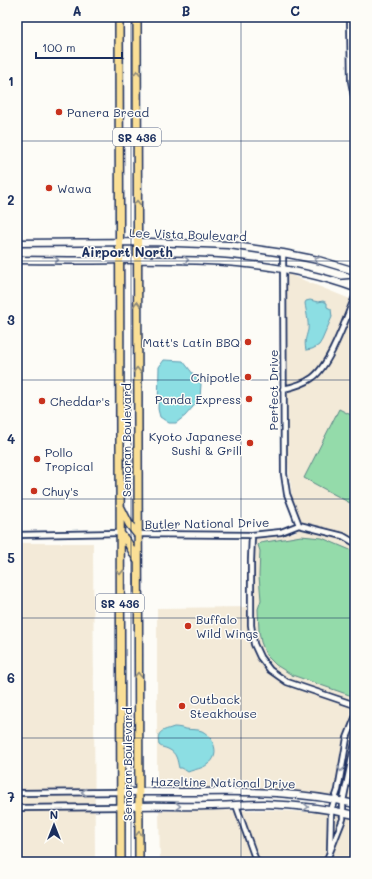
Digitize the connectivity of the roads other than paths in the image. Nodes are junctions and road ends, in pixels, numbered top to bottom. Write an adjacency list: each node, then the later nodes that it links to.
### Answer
1 (119, 17): 5 (main road, Semoran Boulevard / SR 436)
2 (137, 17): 6 (main road, Semoran Boulevard / SR 436, one-way to 2)
3 (350, 17): 4 (street)
4 (355, 100)
5 (119, 242): 6 (street, Lee Vista Boulevard); 7 (street, Lee Vista Boulevard); 11 (main road, Semoran Boulevard / SR 436)
6 (137, 242): 8 (street, Lee Vista Boulevard); 9 (main road, Semoran Boulevard / SR 436)
7 (17, 243)
8 (283, 253): 12 (street, Perfect Drive); 13 (street, Lee Vista Boulevard, one-way to 8)
9 (137, 259): 11 (street); 12 (street, one-way to 12); 22 (main road, Semoran Boulevard / SR 436, one-way to 9)
10 (17, 260): 11 (street, one-way to 11)
11 (119, 260): 19 (main road, Semoran Boulevard / SR 436)
12 (283, 269): 15 (street); 18 (street, Perfect Drive)
13 (355, 271)
14 (355, 282): 15 (street)
15 (342, 283): 16 (street)
16 (355, 288)
17 (355, 297): 18 (street)
18 (283, 390): 20 (street, Perfect Drive)
19 (120, 504): 21 (main road, Semoran Boulevard / SR 436); 22 (main road)
20 (299, 525): 24 (street, Butler National Drive); 25 (street)
21 (120, 534): 23 (street); 26 (main road); 30 (main road, Semoran Boulevard / SR 436, one-way to 30)
22 (138, 534): 24 (street, Butler National Drive); 26 (main road, Semoran Boulevard / SR 436)
23 (17, 535)
24 (252, 535): 27 (street)
25 (355, 543)
26 (138, 562): 31 (main road, Semoran Boulevard / SR 436, one-way to 26)
27 (355, 705)
28 (355, 718): 33 (street, one-way to 33)
29 (355, 743): 34 (street)
30 (121, 792): 31 (street, Hazeltine National Drive); 32 (street, Hazeltine National Drive, one-way to 32); 38 (main road, Semoran Boulevard / SR 436)
31 (138, 792): 33 (street, Hazeltine National Drive); 36 (main road, Semoran Boulevard / SR 436)
32 (17, 793)
33 (334, 799): 34 (street, Hazeltine National Drive); 40 (street)
34 (343, 801): 35 (street, Hazeltine National Drive); 41 (street)
35 (355, 804)
36 (139, 805): 37 (street, Hazeltine National Drive, one-way to 37); 38 (street, Hazeltine National Drive); 45 (main road, Semoran Boulevard / SR 436, one-way to 36)
37 (236, 805): 40 (street, Hazeltine National Drive, one-way to 40); 46 (street)
38 (121, 807): 39 (street, Hazeltine National Drive); 44 (main road, Semoran Boulevard / SR 436)
39 (17, 808)
40 (331, 810): 41 (street, Hazeltine National Drive); 43 (street)
41 (343, 812): 42 (street, Hazeltine National Drive); 43 (street)
42 (355, 814)
43 (330, 850): 47 (street)
44 (121, 862)
45 (139, 862)
46 (258, 862)
47 (326, 862)

